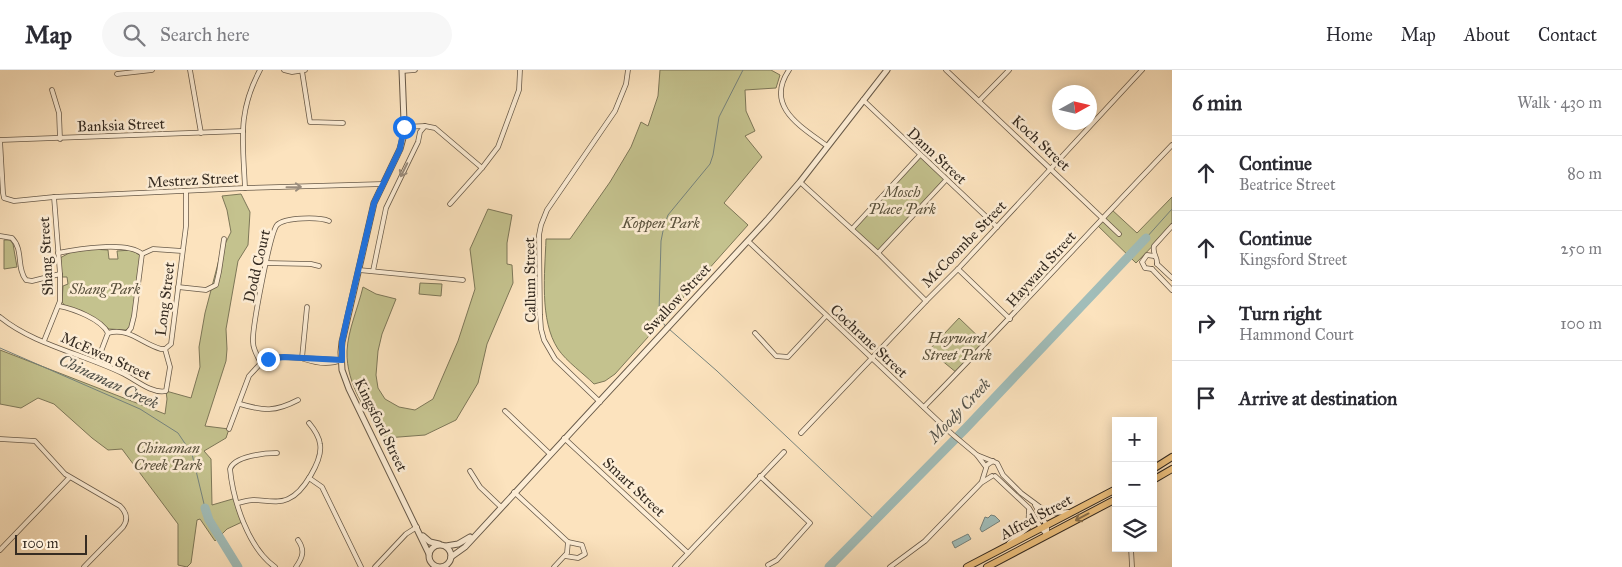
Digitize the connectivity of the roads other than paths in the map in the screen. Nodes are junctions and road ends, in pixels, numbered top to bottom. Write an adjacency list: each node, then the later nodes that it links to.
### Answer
1 (152, 70): 15 (street)
2 (190, 70): 23 (street)
3 (260, 70): 22 (street)
4 (284, 70): 5 (street)
5 (304, 70): 19 (street)
6 (402, 70): 7 (street); 21 (street, Kingsford Street)
7 (415, 70)
8 (520, 70): 29 (street)
9 (628, 70): 81 (street, Callum Street)
10 (789, 70): 27 (street)
11 (887, 70): 17 (street, Swallow Street)
12 (946, 70): 18 (street, Koch Street)
13 (1009, 70): 18 (street)
14 (1142, 70): 30 (street, McCoombe Street)
15 (116, 74)
16 (52, 90): 24 (street)
17 (863, 100): 27 (street, Swallow Street); 28 (street, Dann Street)
18 (980, 101): 30 (street, Koch Street)
19 (342, 123)
20 (424, 126): 21 (street); 29 (street); 58 (street, one-way to 58)
21 (404, 127): 33 (street, Kingsford Street)
22 (243, 131): 23 (street, Banksia Street); 34 (street)
23 (201, 133): 24 (street, Banksia Street)
24 (60, 139): 25 (street, Banksia Street)
25 (0, 140): 36 (street, Mestrez Street)
26 (1172, 145): 38 (street, Hayward Street)
27 (827, 146): 32 (street, Swallow Street)
28 (920, 155): 31 (street, Dann Street); 42 (street)
29 (482, 168): 37 (street)
30 (1051, 168): 38 (street, Koch Street); 41 (street, McCoombe Street)
31 (946, 180): 41 (street, Dann Street); 49 (street)
32 (800, 182): 42 (street); 46 (street, Swallow Street)
33 (383, 184): 34 (street, Mestrez Street, one-way to 33); 57 (street, Kingsford Street)
34 (245, 188): 35 (street, Mestrez Street)
35 (186, 192): 36 (street, Mestrez Street); 47 (street, Long Street)
36 (54, 197): 48 (street, Shang Street)
37 (450, 204)
38 (1103, 217): 43 (street, Koch Street); 69 (street, Hayward Street)
39 (329, 221): 52 (street, Dodd Court)
40 (1172, 226): 51 (street)
41 (997, 227): 55 (street, McCoombe Street)
42 (852, 229): 49 (street)
43 (1119, 234)
44 (0, 236): 59 (street)
45 (224, 239): 62 (street)
46 (748, 241): 67 (street, Cochrane Street); 81 (street, Swallow Street)
47 (182, 251): 50 (street); 62 (street, Long Street)
48 (58, 253): 50 (street); 59 (street, Shang Street)
49 (878, 253): 64 (street)
50 (142, 254): 71 (street)
51 (1154, 256): 53 (street); 56 (street)
52 (266, 263): 54 (street); 79 (street, Dodd Court)
53 (1157, 264): 56 (street); 60 (street)
54 (319, 266)
55 (958, 269): 64 (street, McCoombe Street); 69 (street)
56 (1152, 269): 63 (street)
57 (359, 270): 58 (street); 77 (street, Kingsford Street)
58 (373, 271): 61 (street)
59 (60, 274): 65 (street, Shang Street)
60 (1172, 278)
61 (463, 280)
62 (178, 287): 74 (street, Long Street)
63 (1172, 290)
64 (926, 301): 76 (street, McCoombe Street)
65 (59, 306): 70 (street); 73 (street, Shang Street)
66 (307, 306): 75 (street)
67 (826, 316): 72 (street); 76 (street, Cochrane Street)
68 (0, 317): 73 (street, McEwen Street)
69 (1010, 319): 83 (street, Hayward Street)
70 (108, 333): 71 (street, Long Street); 78 (street)
71 (127, 333): 74 (street, Long Street)
72 (755, 333)
73 (44, 341): 78 (street, McEwen Street)
74 (165, 349): 78 (street, McEwen Street)
75 (302, 358): 77 (street); 79 (street)
76 (871, 358): 83 (street, Cochrane Street); 87 (street, McCoombe Street)
77 (342, 360): 115 (street, Kingsford Street)
78 (97, 362)
79 (261, 363): 82 (street)
80 (298, 400): 82 (street)
81 (600, 402): 88 (street, Swallow Street)
82 (240, 404): 86 (street)
83 (924, 407): 93 (street, Cochrane Street)
84 (505, 411): 92 (street)
85 (309, 423): 104 (street)
86 (229, 429)
87 (801, 433)
88 (564, 438): 92 (street, Swallow Street); 126 (street, Smart Street)
89 (0, 439): 103 (street)
90 (784, 452): 101 (street)
91 (277, 454): 111 (street)
92 (550, 454): 108 (street, Swallow Street)
93 (977, 455): 95 (street, Cochrane Street); 97 (street, Cochrane Street)
94 (1172, 457): 96 (main road)
95 (993, 461): 97 (street); 98 (street)
96 (1157, 466)
97 (986, 468): 102 (street); 106 (street)
98 (1001, 469): 102 (street); 109 (street)
99 (1172, 469): 105 (main road)
100 (470, 471): 112 (street)
101 (760, 476): 126 (street); 131 (street)
102 (993, 476): 106 (street); 113 (street)
103 (69, 478): 124 (street); 133 (street)
104 (309, 478): 111 (street); 136 (street)
105 (1157, 478)
106 (981, 483): 140 (street)
107 (1112, 491): 114 (main road, Alfred Street)
108 (514, 492): 112 (street, Swallow Street); 120 (street)
109 (1028, 499): 114 (street); 116 (street)
110 (1112, 501): 118 (main road, Alfred Street, one-way to 118)
111 (238, 503): 134 (street)
112 (501, 507): 117 (street, Swallow Street)
113 (1029, 508): 116 (street); 123 (street)
114 (1073, 512): 116 (main road, Alfred Street)
115 (417, 527): 121 (street, Kingsford Street); 127 (street, Kingsford Street); 137 (street)
116 (1044, 527): 118 (street); 123 (main road, Alfred Street)
117 (475, 534): 122 (street, Swallow Street); 129 (street, Swallow Street)
118 (1047, 535): 142 (main road, Alfred Street)
119 (298, 540): 135 (street)
120 (568, 542): 128 (street); 128 (street)
121 (439, 544): 122 (street); 127 (street)
122 (446, 546): 129 (street)
123 (1004, 548): 141 (main road, Alfred Street)
124 (0, 550)
125 (1131, 552): 143 (street)
126 (688, 553): 139 (street)
127 (429, 554): 132 (street)
128 (565, 556): 138 (street)
129 (451, 557): 130 (street)
130 (447, 565): 132 (street)
131 (768, 565)
132 (435, 566)
133 (84, 567)
134 (274, 567)
135 (296, 567)
136 (362, 567)
137 (375, 567)
138 (554, 567)
139 (676, 567)
140 (890, 567)
141 (967, 567)
142 (987, 567)
143 (1132, 567)

